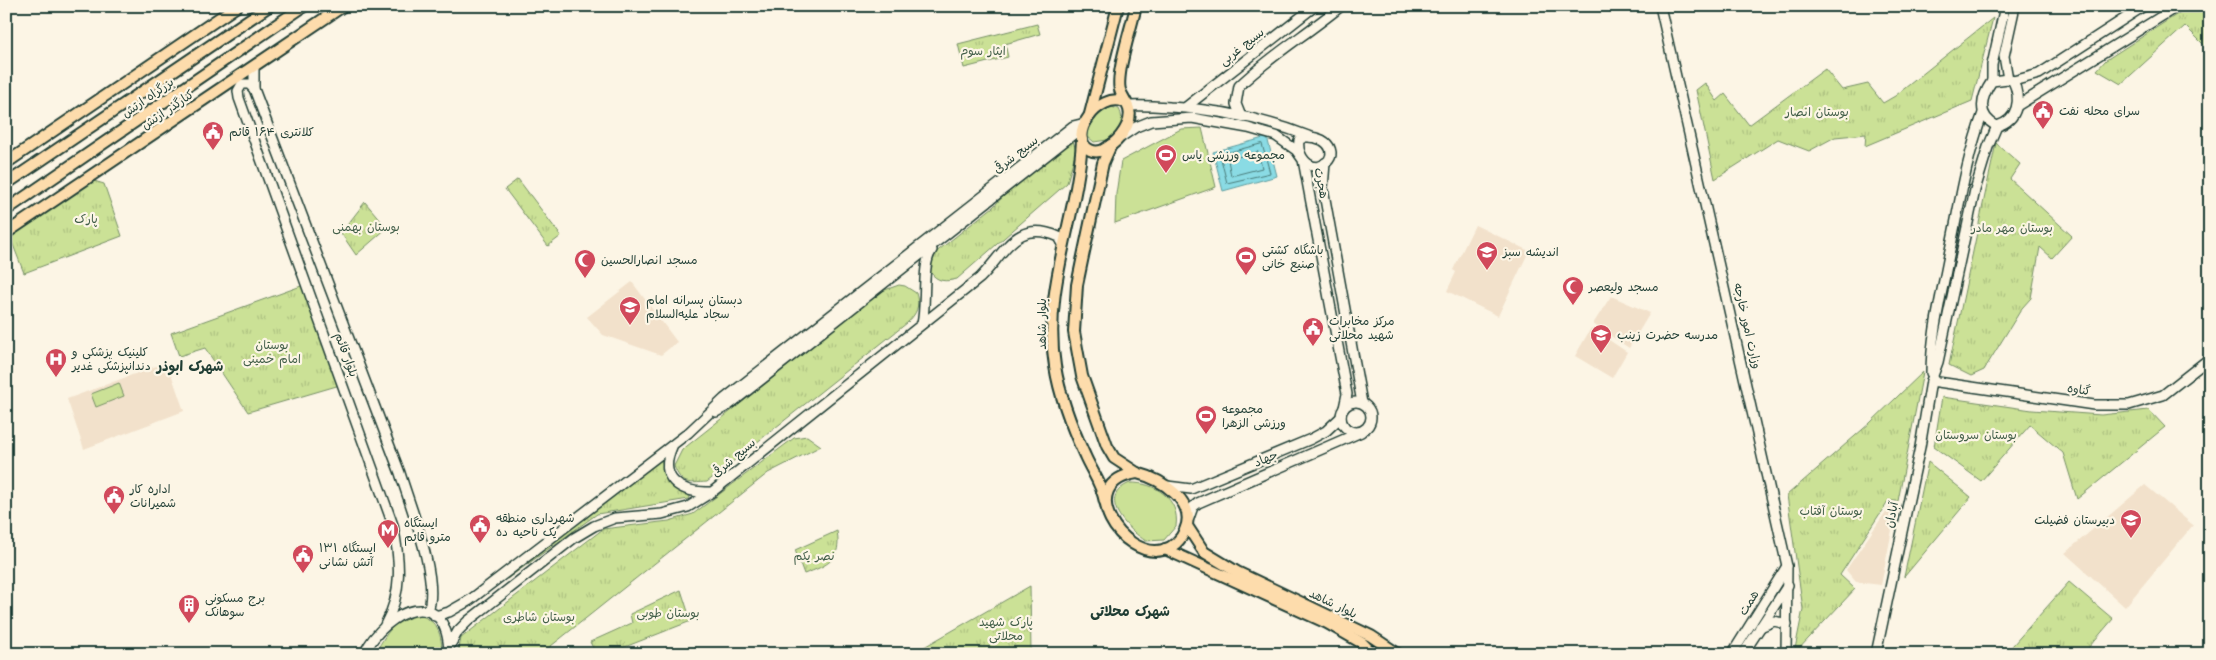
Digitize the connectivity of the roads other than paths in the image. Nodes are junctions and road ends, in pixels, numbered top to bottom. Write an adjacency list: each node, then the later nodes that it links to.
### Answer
1 (237, 6): 30 (main road)
2 (269, 6): 32 (main road, بزرگراه ارتش)
3 (304, 6): 35 (main road, بزرگراه ارتش)
4 (343, 6): 14 (main road, کنارگذر ارتش)
5 (1118, 6): 26 (main road, بلوار شاهد)
6 (1136, 6): 20 (main road)
7 (1315, 6): 22 (main road, بسیج غربی)
8 (1341, 6): 24 (main road)
9 (1660, 6): 54 (main road, وزارت امور خارجه)
10 (2005, 6): 16 (main road)
11 (2015, 6): 15 (main road)
12 (2144, 6): 15 (main road)
13 (2178, 6): 21 (main road)
14 (254, 68): 17 (main road, کنارگذر ارتش); 18 (main road)
15 (2010, 80): 16 (main road); 21 (main road)
16 (1992, 81): 23 (main road)
17 (223, 88): 19 (main road); 34 (main road, کنارگذر ارتش)
18 (254, 89): 19 (main road); 58 (main road, بلوار قائم)
19 (239, 98): 60 (main road, بلوار قائم)
20 (1126, 104): 22 (main road); 26 (main road); 28 (main road)
21 (2017, 106): 25 (main road)
22 (1186, 108): 24 (main road)
23 (1983, 113): 25 (main road); 43 (main road, آبادان)
24 (1240, 114): 27 (main road)
25 (1997, 126): 43 (main road, آبادان)
26 (1084, 128): 28 (main road); 33 (main road, بسیج شرقی); 39 (main road, بلوار شاهد)
27 (1311, 136): 29 (main road); 31 (main road)
28 (1115, 142): 29 (main road, هجرت); 48 (main road)
29 (1303, 160): 31 (main road); 45 (main road, هجرت)
30 (6, 163)
31 (1325, 164): 44 (main road, هجرت)
32 (6, 184)
33 (998, 190): 38 (main road, بسیج شرقی); 40 (main road, بسیج شرقی)
34 (58, 197): 36 (main road); 37 (main road, کنارگذر ارتش)
35 (6, 210)
36 (6, 226)
37 (6, 233)
38 (938, 242): 40 (main road, بسیج شرقی); 41 (main road)
39 (1063, 244): 41 (main road, بسیج شرقی); 51 (main road, بلوار شاهد)
40 (888, 275): 47 (main road, بسیج شرقی)
41 (922, 324): 50 (main road, بسیج شرقی)
42 (2210, 358): 43 (main road, گناوه)
43 (1931, 381): 69 (main road, آبادان)
44 (1362, 403): 45 (main road); 46 (main road)
45 (1343, 412): 46 (main road); 49 (main road, جهاد)
46 (1361, 432): 52 (main road, جهاد)
47 (673, 444): 50 (main road); 56 (main road, بسیج شرقی)
48 (1137, 473): 49 (main road); 51 (main road)
49 (1165, 486): 52 (main road)
50 (712, 492): 57 (main road, بسیج شرقی)
51 (1105, 502): 53 (main road)
52 (1188, 522): 53 (main road); 65 (main road, بلوار شاهد)
53 (1165, 549): 64 (main road, بلوار شاهد)
54 (1787, 566): 55 (main road, وزارت امور خارجه); 66 (main road, همت)
55 (1788, 585): 59 (main road, وزارت امور خارجه); 61 (main road, همت)
56 (470, 600): 57 (main road); 58 (main road, بسیج شرقی)
57 (479, 612): 62 (main road, بسیج شرقی)
58 (431, 614): 60 (main road, بسیج شرقی); 62 (main road)
59 (1787, 624): 61 (main road); 68 (main road, وزارت امور خارجه)
60 (386, 625): 63 (main road)
61 (1760, 628): 67 (main road, همت)
62 (449, 650)
63 (364, 654)
64 (1373, 654)
65 (1398, 654)
66 (1732, 654)
67 (1743, 654)
68 (1786, 654)
69 (1876, 654)

